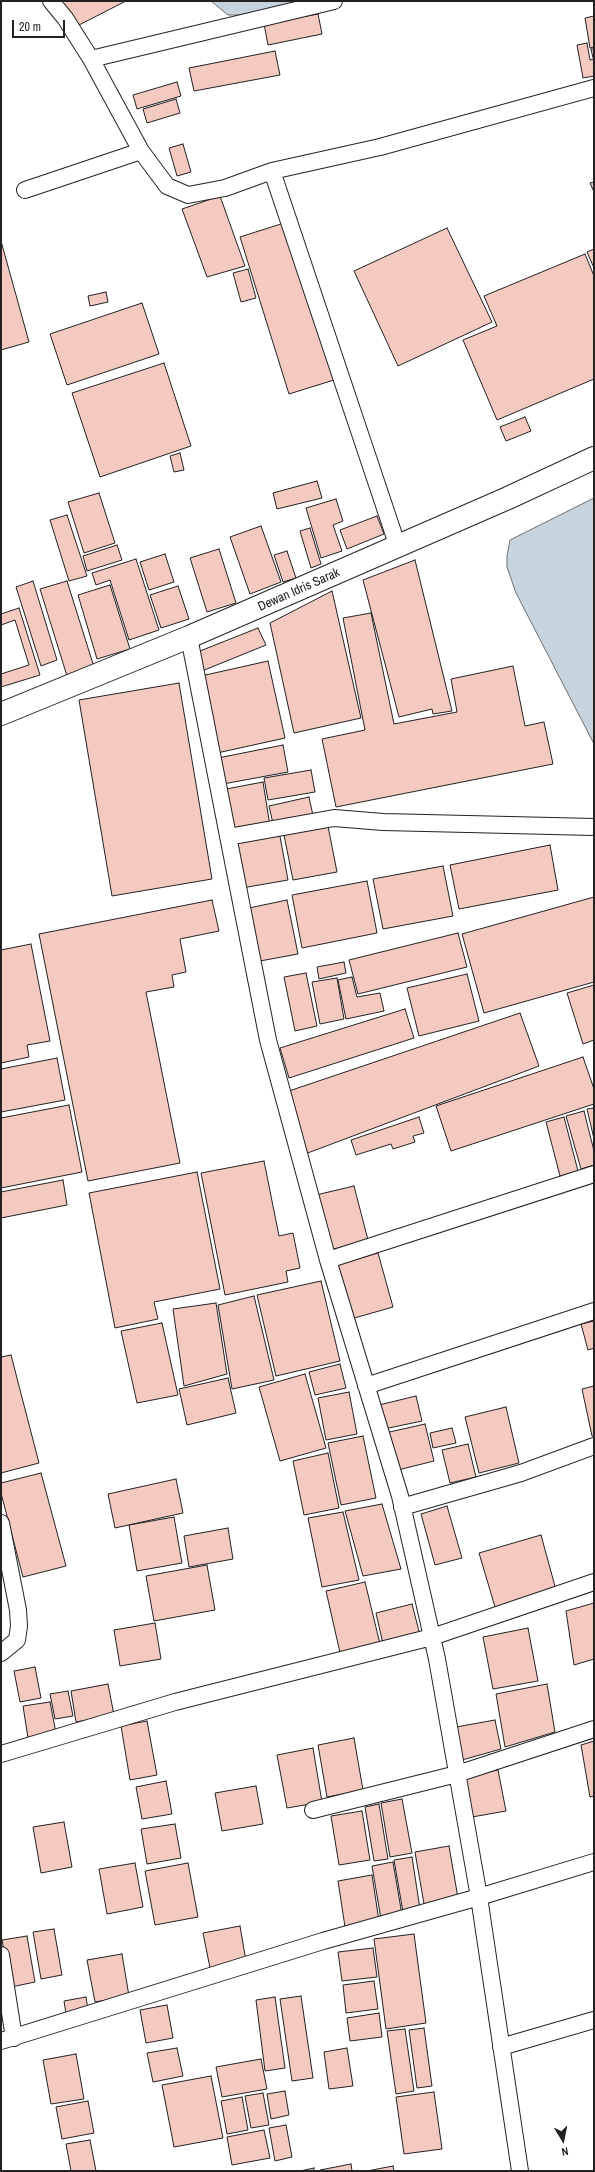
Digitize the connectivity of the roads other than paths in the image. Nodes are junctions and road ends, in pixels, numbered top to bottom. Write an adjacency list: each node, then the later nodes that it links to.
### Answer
1 (52, 1): 3 (street)
2 (334, 1): 3 (street)
3 (91, 59): 5 (street)
4 (594, 88): 6 (street)
5 (141, 151): 6 (street); 7 (street)
6 (272, 171): 9 (street)
7 (25, 190)
8 (594, 458): 9 (main road, Dewan Idris Sarak)
9 (398, 547): 10 (main road, Dewan Idris Sarak)
10 (189, 637): 11 (main road, Dewan Idris Sarak); 13 (street)
11 (1, 714)
12 (594, 827): 13 (street)
13 (228, 837): 15 (street)
14 (594, 1174): 15 (street)
15 (328, 1260): 17 (street)
16 (594, 1311): 17 (street)
17 (366, 1386): 19 (street)
18 (594, 1446): 19 (street)
19 (402, 1507): 22 (street)
20 (1, 1523): 23 (street)
21 (594, 1582): 22 (street)
22 (432, 1637): 25 (street); 26 (street)
23 (1, 1653)
24 (594, 1729): 26 (street)
25 (1, 1754)
26 (457, 1774): 27 (street); 29 (street)
27 (313, 1810)
28 (594, 1862): 29 (street)
29 (479, 1897): 32 (street); 33 (street)
30 (1, 1955): 32 (street)
31 (594, 2020): 33 (street)
32 (8, 2039)
33 (501, 2048): 34 (street)
34 (520, 2171)

